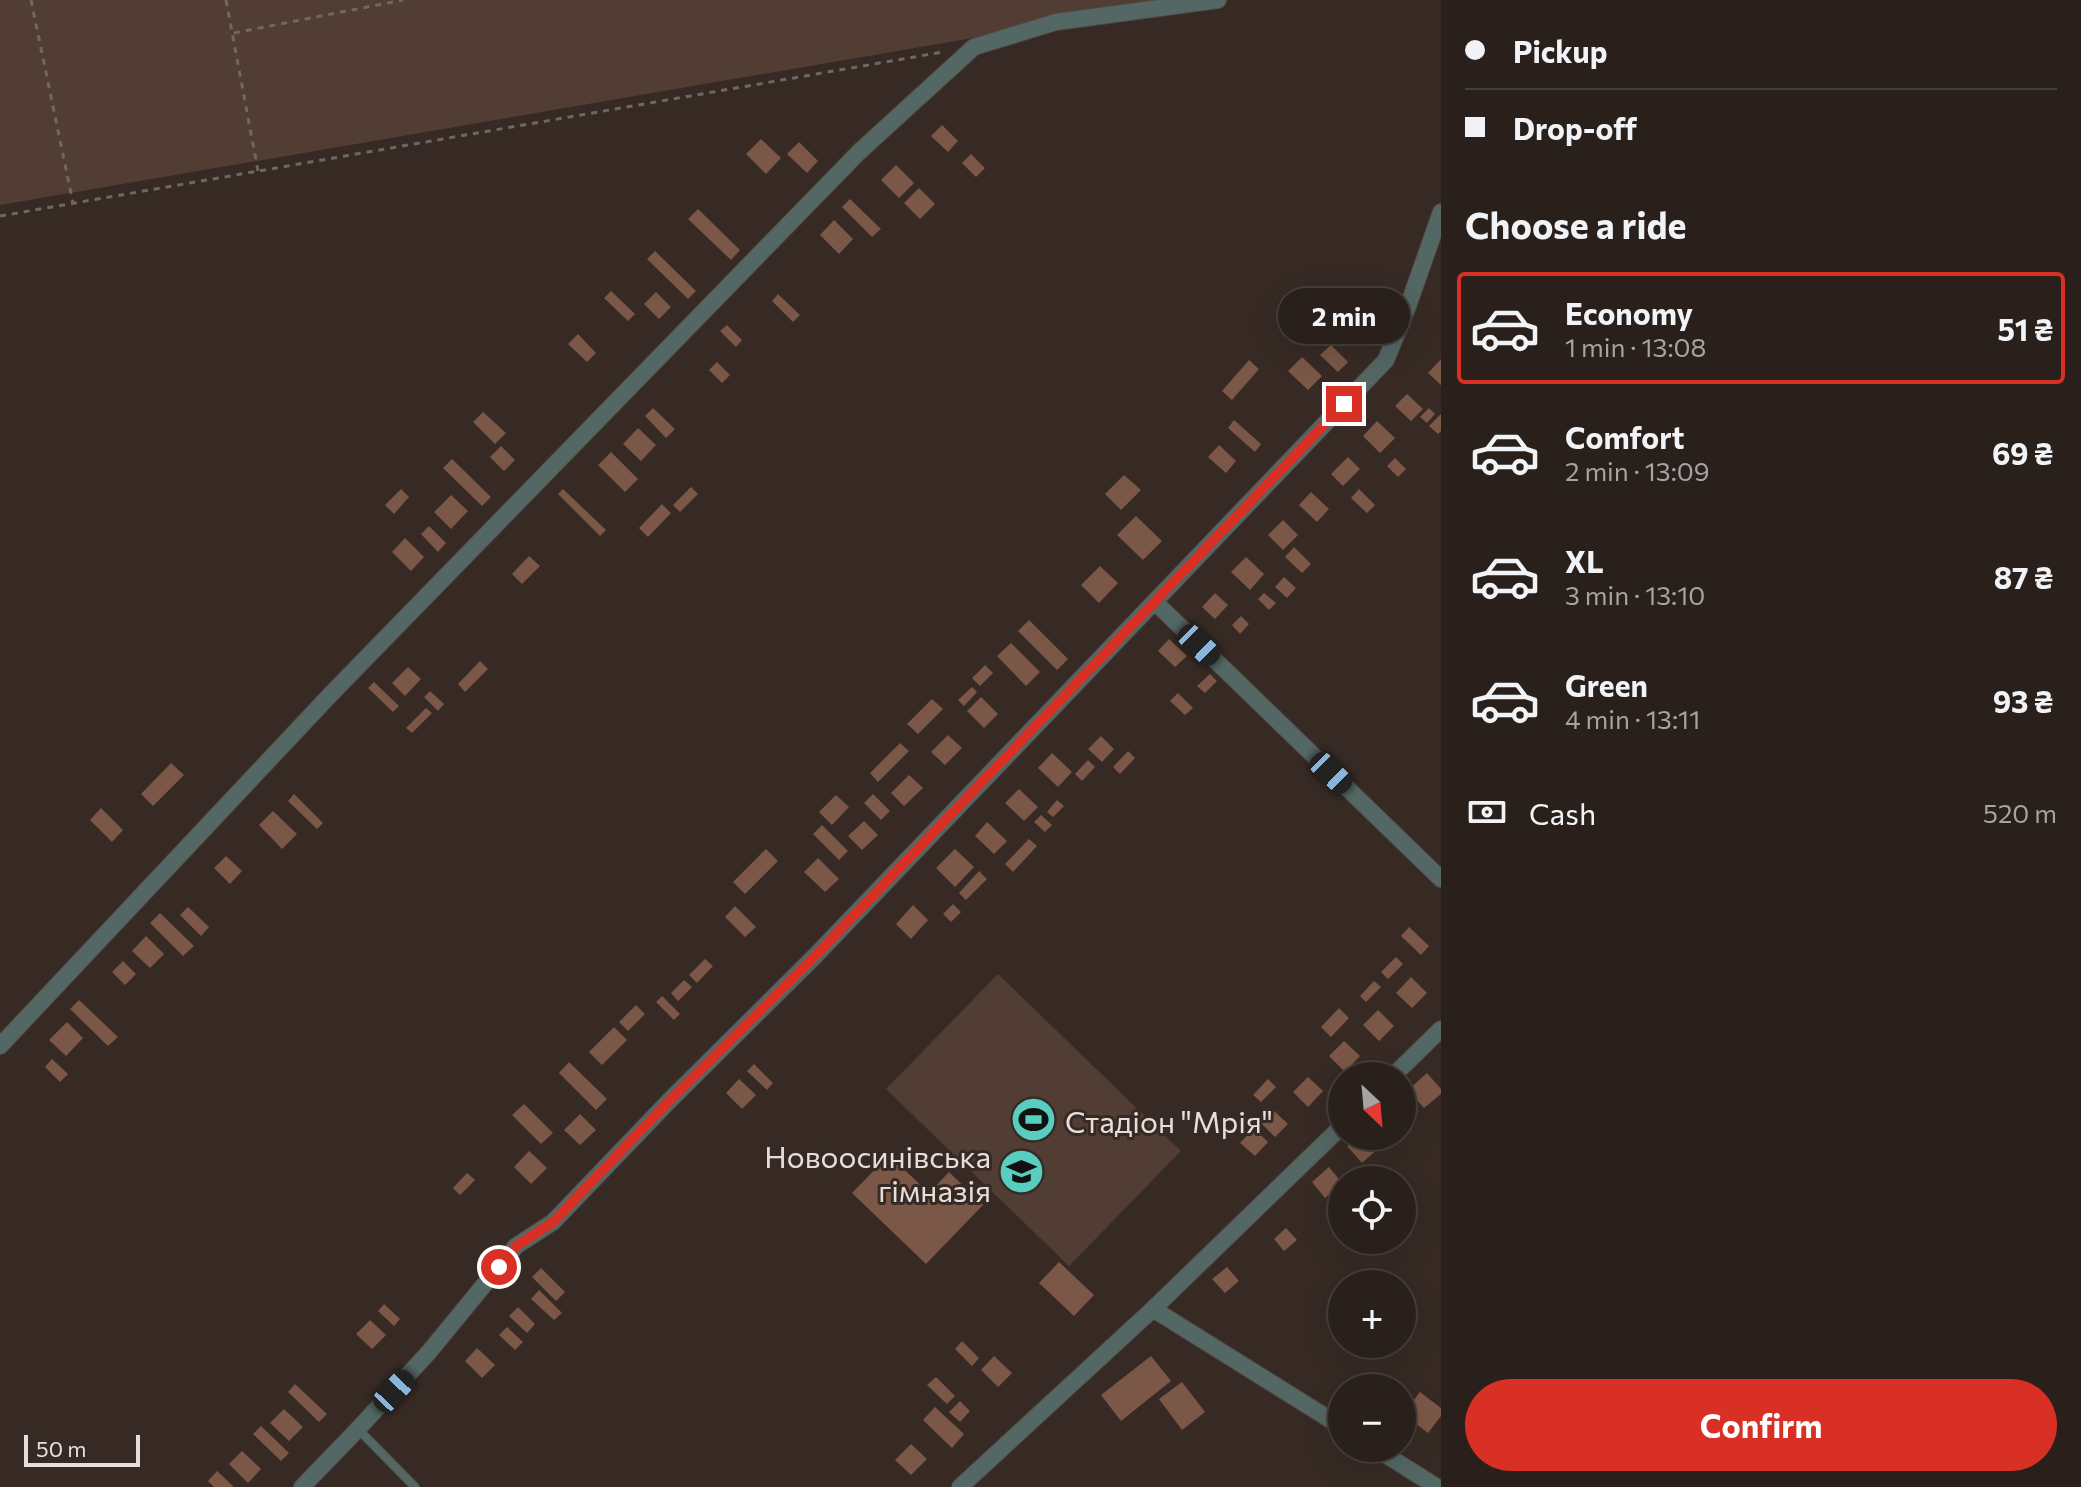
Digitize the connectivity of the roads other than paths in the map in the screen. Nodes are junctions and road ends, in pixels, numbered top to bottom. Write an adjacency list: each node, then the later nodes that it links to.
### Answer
1 (1218, 0): 6 (street)
2 (1441, 212): 3 (street)
3 (1155, 602): 4 (street); 11 (street)
4 (1441, 879)
5 (1441, 1029): 7 (street)
6 (0, 1046)
7 (1407, 1062)
8 (1328, 1140): 9 (street)
9 (1153, 1309): 10 (street); 15 (street)
10 (1328, 1418)
11 (358, 1429): 13 (street); 14 (lane)
12 (1397, 1462): 16 (street)
13 (302, 1487)
14 (415, 1487)
15 (960, 1487)
16 (1437, 1487)

